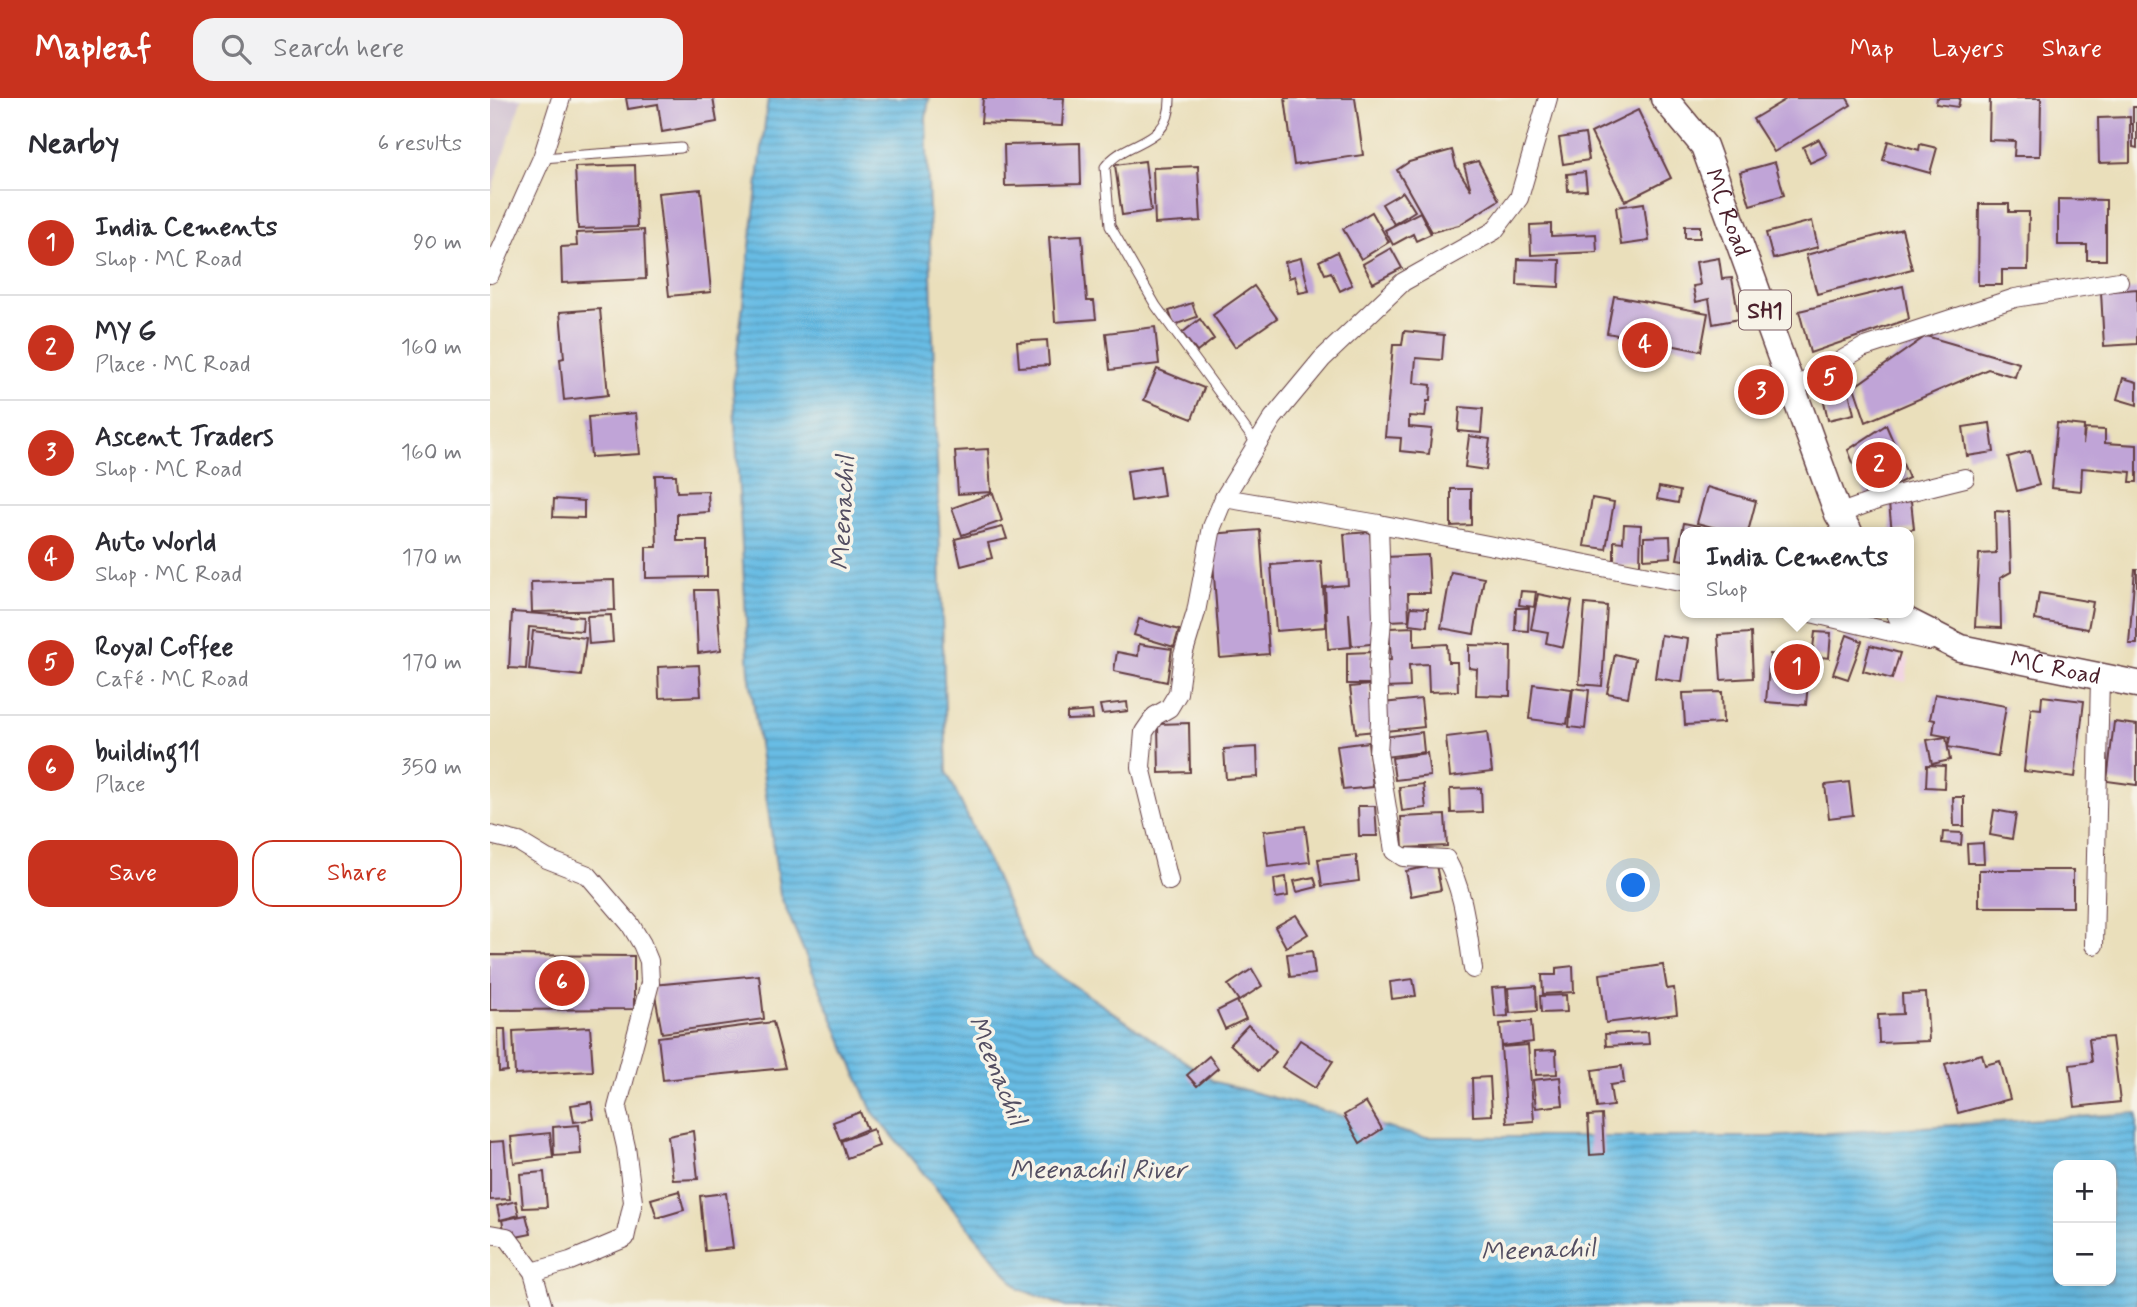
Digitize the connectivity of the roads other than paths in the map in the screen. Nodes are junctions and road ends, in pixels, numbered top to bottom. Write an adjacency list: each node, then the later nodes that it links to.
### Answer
1 (561, 98): 6 (street)
2 (1170, 98): 10 (lane)
3 (1548, 98): 10 (street)
4 (1664, 98): 9 (main road, MC Road / SH1)
5 (681, 148): 6 (lane)
6 (542, 158): 7 (street)
7 (490, 274)
8 (2119, 281): 9 (street)
9 (1794, 388): 13 (main road, MC Road / SH1)
10 (1256, 443): 12 (street)
11 (1965, 478): 13 (street)
12 (1224, 498): 14 (street); 22 (street)
13 (1844, 523)
14 (1379, 524): 15 (street); 24 (street)
15 (1680, 582)
16 (1832, 618): 18 (street)
17 (1902, 618): 18 (main road, MC Road)
18 (1959, 648): 19 (main road, MC Road)
19 (2100, 677): 20 (main road, MC Road); 23 (street)
20 (2137, 684)
21 (490, 835): 26 (street)
22 (1169, 881)
23 (2094, 945)
24 (1473, 969)
25 (490, 1234): 26 (street)
26 (533, 1272): 27 (street)
27 (544, 1307)

